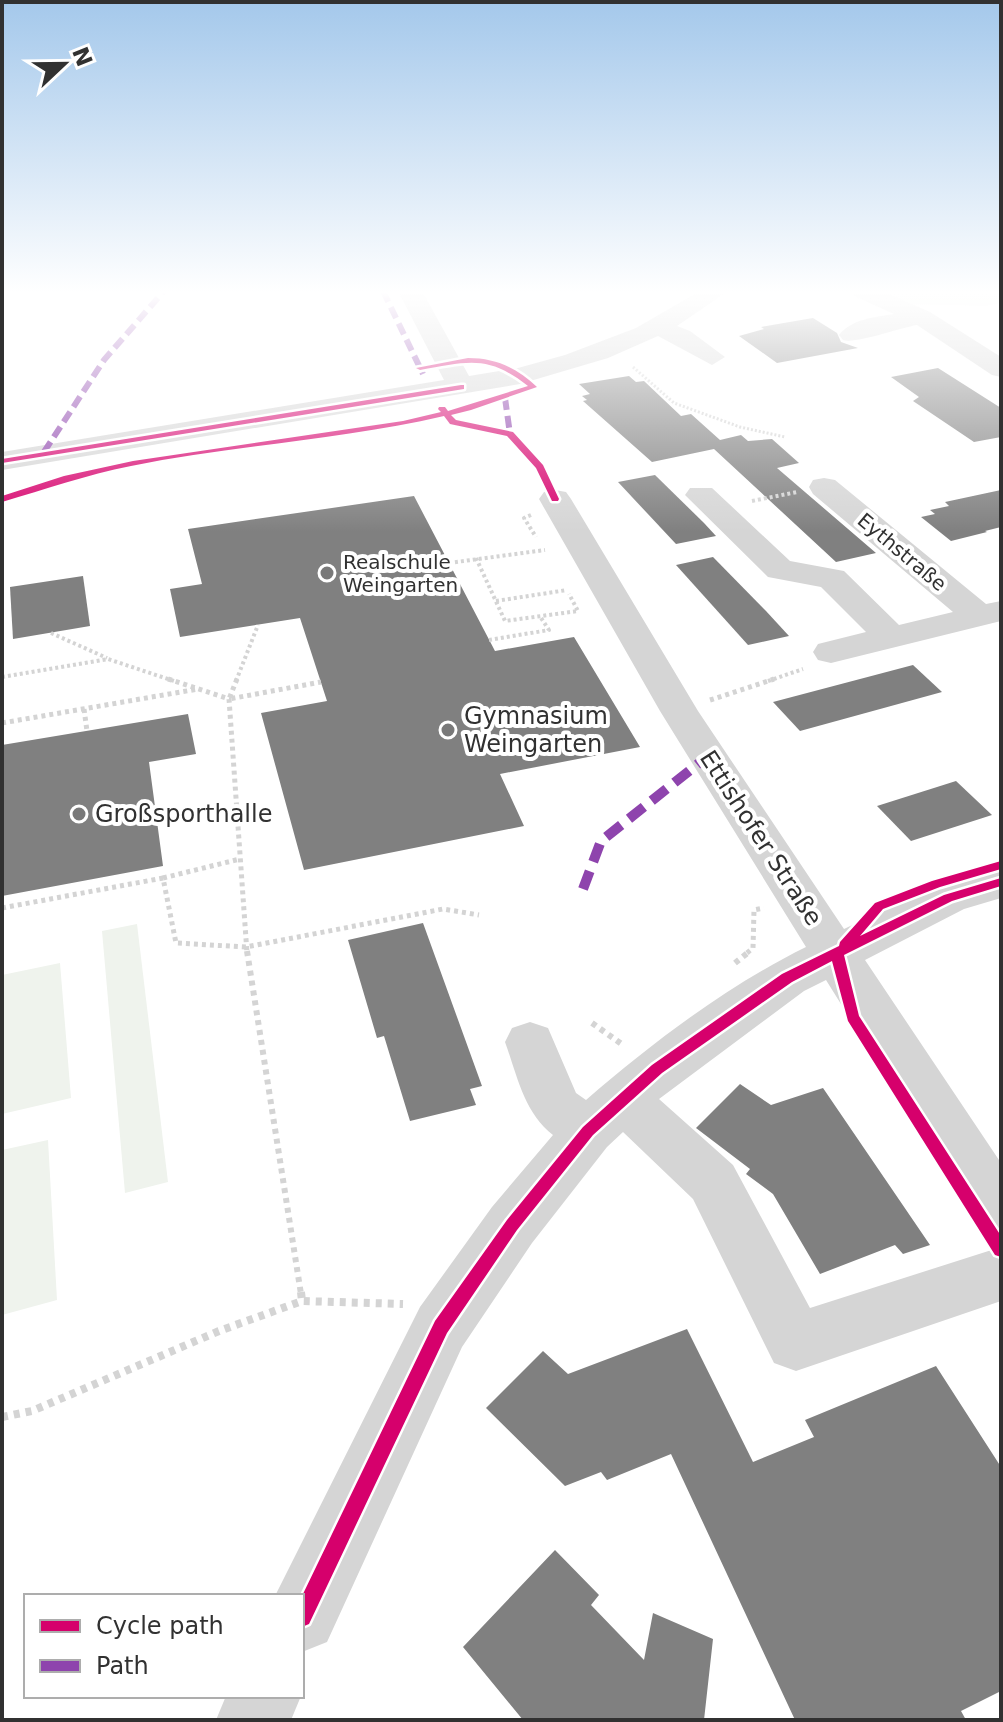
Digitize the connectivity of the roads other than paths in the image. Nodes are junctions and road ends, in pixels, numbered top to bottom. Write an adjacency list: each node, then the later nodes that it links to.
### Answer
1 (453, 371): 3 (street)
2 (529, 371): 3 (street)
3 (461, 387): 4 (street)
4 (2, 461)
5 (824, 487): 8 (street, Eythstraße)
6 (555, 499): 12 (street, Ettishofer Straße)
7 (708, 502): 9 (street)
8 (990, 613): 9 (street, Eythstraße)
9 (891, 637): 10 (street, Eythstraße)
10 (831, 652)
11 (1001, 882): 12 (street)
12 (837, 954): 14 (street); 15 (street, Ettishofer Straße)
13 (530, 1042): 14 (street)
14 (606, 1115): 16 (street); 17 (street)
15 (1001, 1211)
16 (1001, 1274)
17 (304, 1613)
18 (263, 1698): 19 (street)
19 (253, 1720)

